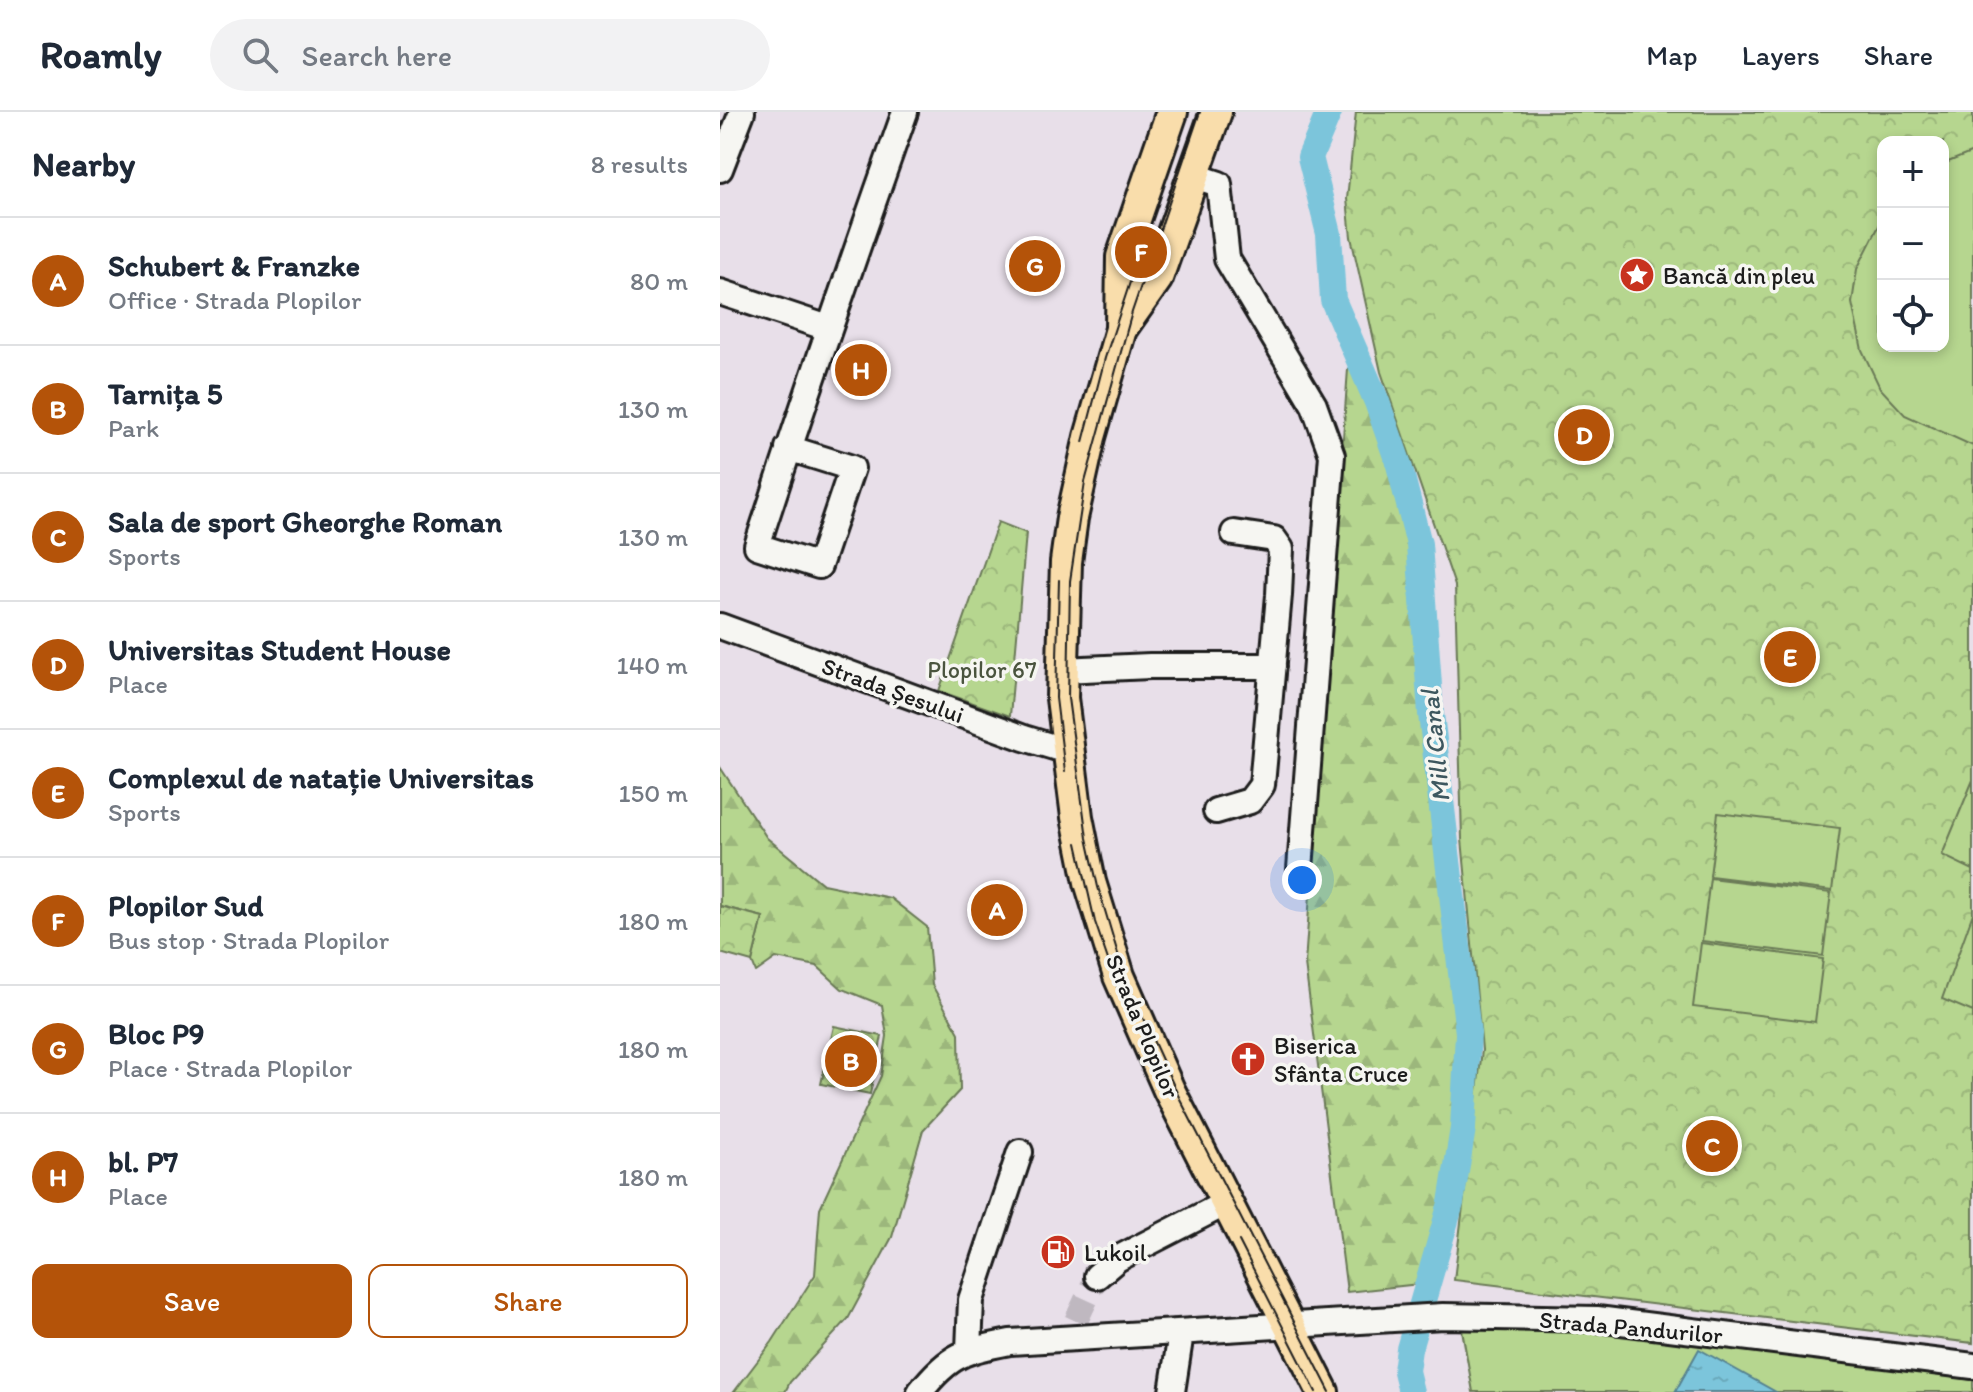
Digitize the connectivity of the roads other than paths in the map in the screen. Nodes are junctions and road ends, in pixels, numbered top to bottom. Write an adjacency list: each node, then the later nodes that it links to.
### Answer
1 (742, 112): 5 (street)
2 (905, 112): 8 (street)
3 (1172, 112): 9 (main road, Strada Plopilor)
4 (1216, 112): 6 (main road, Strada Plopilor)
5 (720, 169)
6 (1195, 176): 9 (main road, Strada Plopilor); 17 (street)
7 (720, 292): 8 (street)
8 (828, 328): 10 (street)
9 (1121, 329): 14 (main road, Strada Plopilor)
10 (788, 448): 10 (street)
11 (1234, 533): 13 (street)
12 (720, 626): 15 (street, Strada Șesului)
13 (1273, 666): 14 (street); 16 (street)
14 (1062, 670): 15 (main road, Strada Plopilor)
15 (1067, 751): 19 (main road, Strada Plopilor)
16 (1216, 811)
17 (1300, 869)
18 (1020, 1152): 23 (street)
19 (1226, 1203): 20 (street); 21 (main road, Strada Plopilor)
20 (1097, 1276)
21 (1287, 1325): 22 (street); 24 (street, Strada Pandurilor); 27 (main road, Strada Plopilor)
22 (1181, 1333): 23 (street); 26 (street)
23 (969, 1350): 25 (street)
24 (1973, 1366)
25 (920, 1392)
26 (1172, 1392)
27 (1323, 1392)

